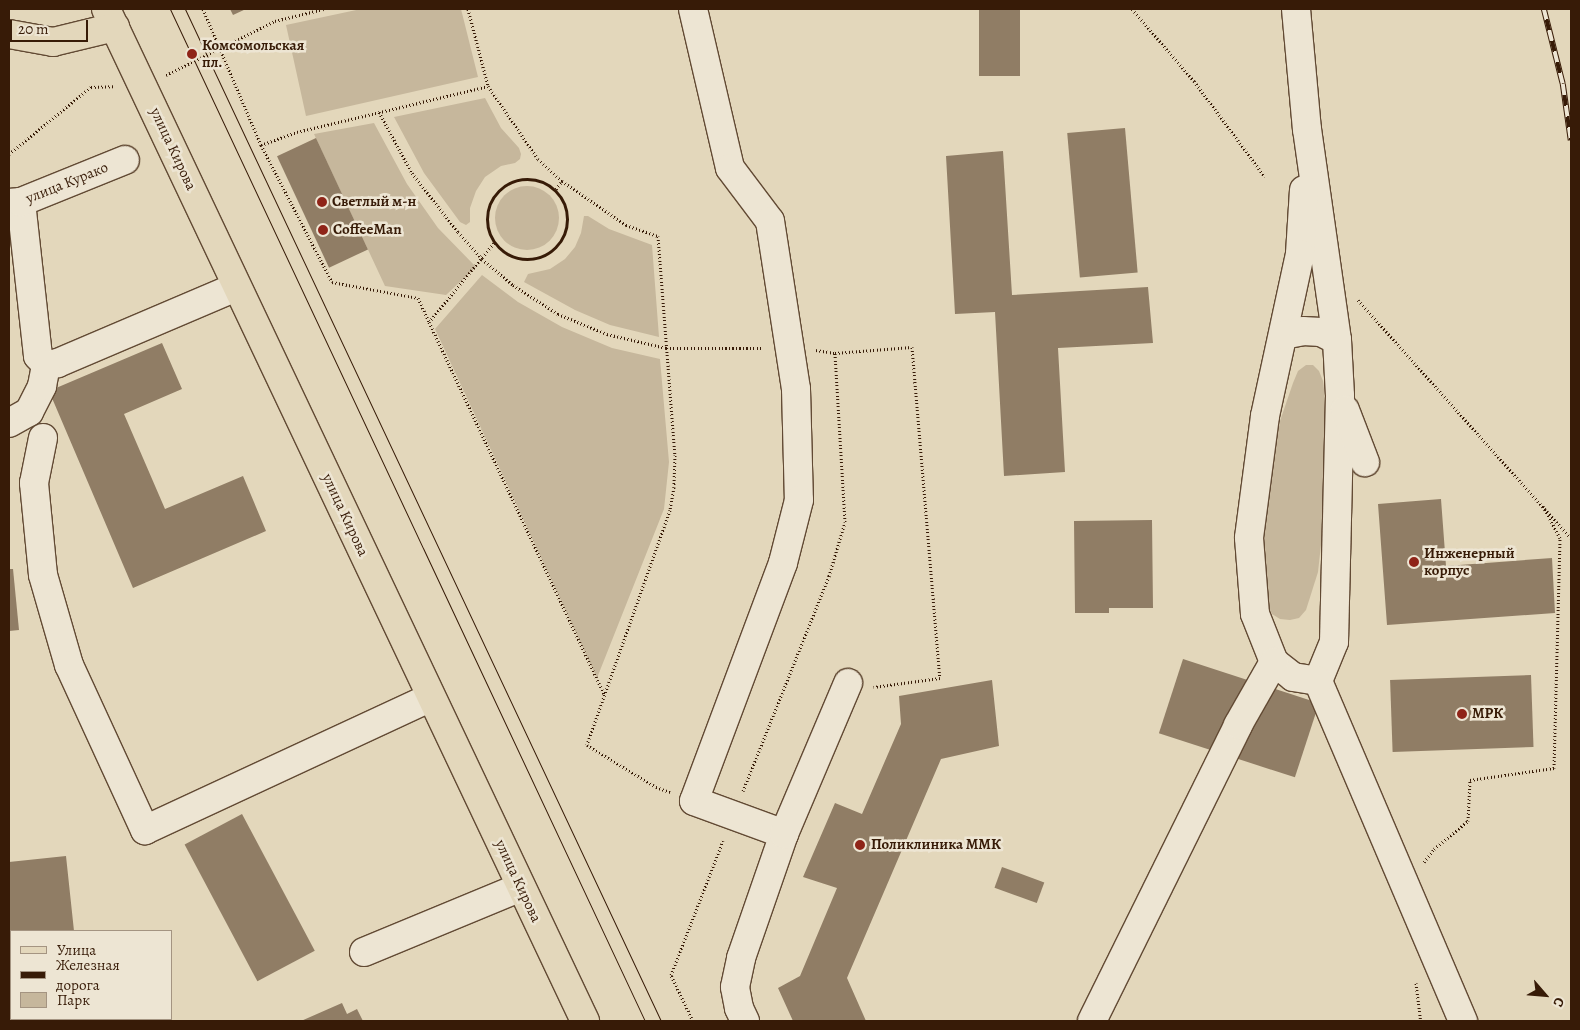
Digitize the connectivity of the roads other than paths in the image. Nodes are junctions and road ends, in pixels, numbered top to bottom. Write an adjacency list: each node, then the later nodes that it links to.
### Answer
1 (693, 9): 20 (street)
2 (1296, 9): 5 (street)
3 (110, 18): 4 (main road); 8 (main road, улица Кирова)
4 (9, 34)
5 (1307, 129): 9 (street); 10 (street)
6 (125, 160): 7 (street, улица Курако)
7 (15, 203): 11 (street)
8 (236, 287): 11 (street); 19 (main road, улица Кирова)
9 (1283, 335): 10 (street); 16 (street)
10 (1337, 340): 12 (street)
11 (46, 365): 13 (street)
12 (1340, 396): 15 (street); 17 (street)
13 (9, 424)
14 (43, 438): 19 (street)
15 (1365, 462)
16 (1274, 662): 17 (street); 25 (street)
17 (1318, 681): 26 (street)
18 (858, 686): 20 (street)
19 (431, 697): 21 (main road, улица Кирова)
20 (784, 834): 24 (street)
21 (521, 887): 22 (street); 23 (main road, улица Кирова)
22 (364, 952)
23 (585, 1021)
24 (745, 1021)
25 (1092, 1021)
26 (1463, 1021)

